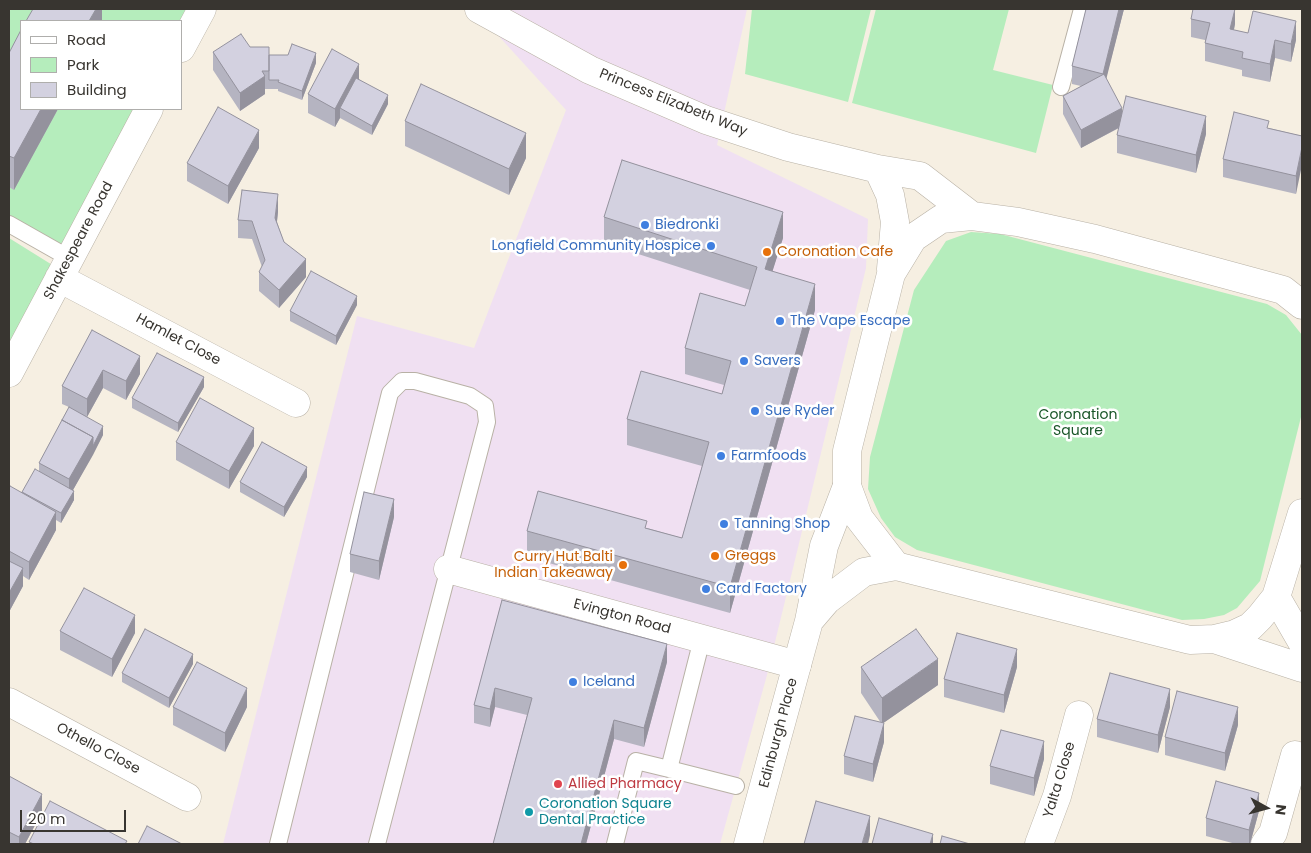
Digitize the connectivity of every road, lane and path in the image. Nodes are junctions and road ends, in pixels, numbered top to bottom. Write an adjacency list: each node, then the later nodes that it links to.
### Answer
1 (202, 9): 4 (main road)
2 (479, 9): 7 (main road, Princess Elizabeth Way)
3 (1082, 9): 5 (lane)
4 (182, 46)
5 (1061, 87)
6 (148, 110): 10 (main road, Shakespeare Road)
7 (878, 169): 8 (main road, Princess Elizabeth Way); 11 (main road)
8 (972, 216): 11 (main road); 12 (main road)
9 (9, 224): 10 (lane)
10 (64, 268): 13 (main road, Shakespeare Road); 14 (main road, Hamlet Close)
11 (891, 274): 15 (main road)
12 (1296, 293)
13 (9, 373)
14 (296, 403)
15 (847, 486): 17 (main road); 20 (main road, Edinburgh Place)
16 (1302, 513): 19 (main road)
17 (896, 566): 20 (main road, Edinburgh Place); 22 (main road)
18 (448, 569): 21 (main road, Evington Road); 32 (lane); 33 (lane)
19 (1276, 596): 22 (main road); 23 (main road)
20 (809, 621): 24 (main road, Edinburgh Place)
21 (702, 639): 24 (main road, Evington Road); 29 (lane)
22 (1214, 640): 25 (main road)
23 (1302, 642)
24 (797, 665): 35 (main road, Edinburgh Place)
25 (1302, 668)
26 (9, 702): 31 (main road, Othello Close)
27 (1079, 715): 36 (main road, Yalta Close)
28 (1295, 755): 37 (main road)
29 (669, 769): 30 (lane); 34 (lane)
30 (736, 786)
31 (187, 797)
32 (278, 844)
33 (377, 844)
34 (615, 844)
35 (748, 844)
36 (1039, 844)
37 (1265, 844)

